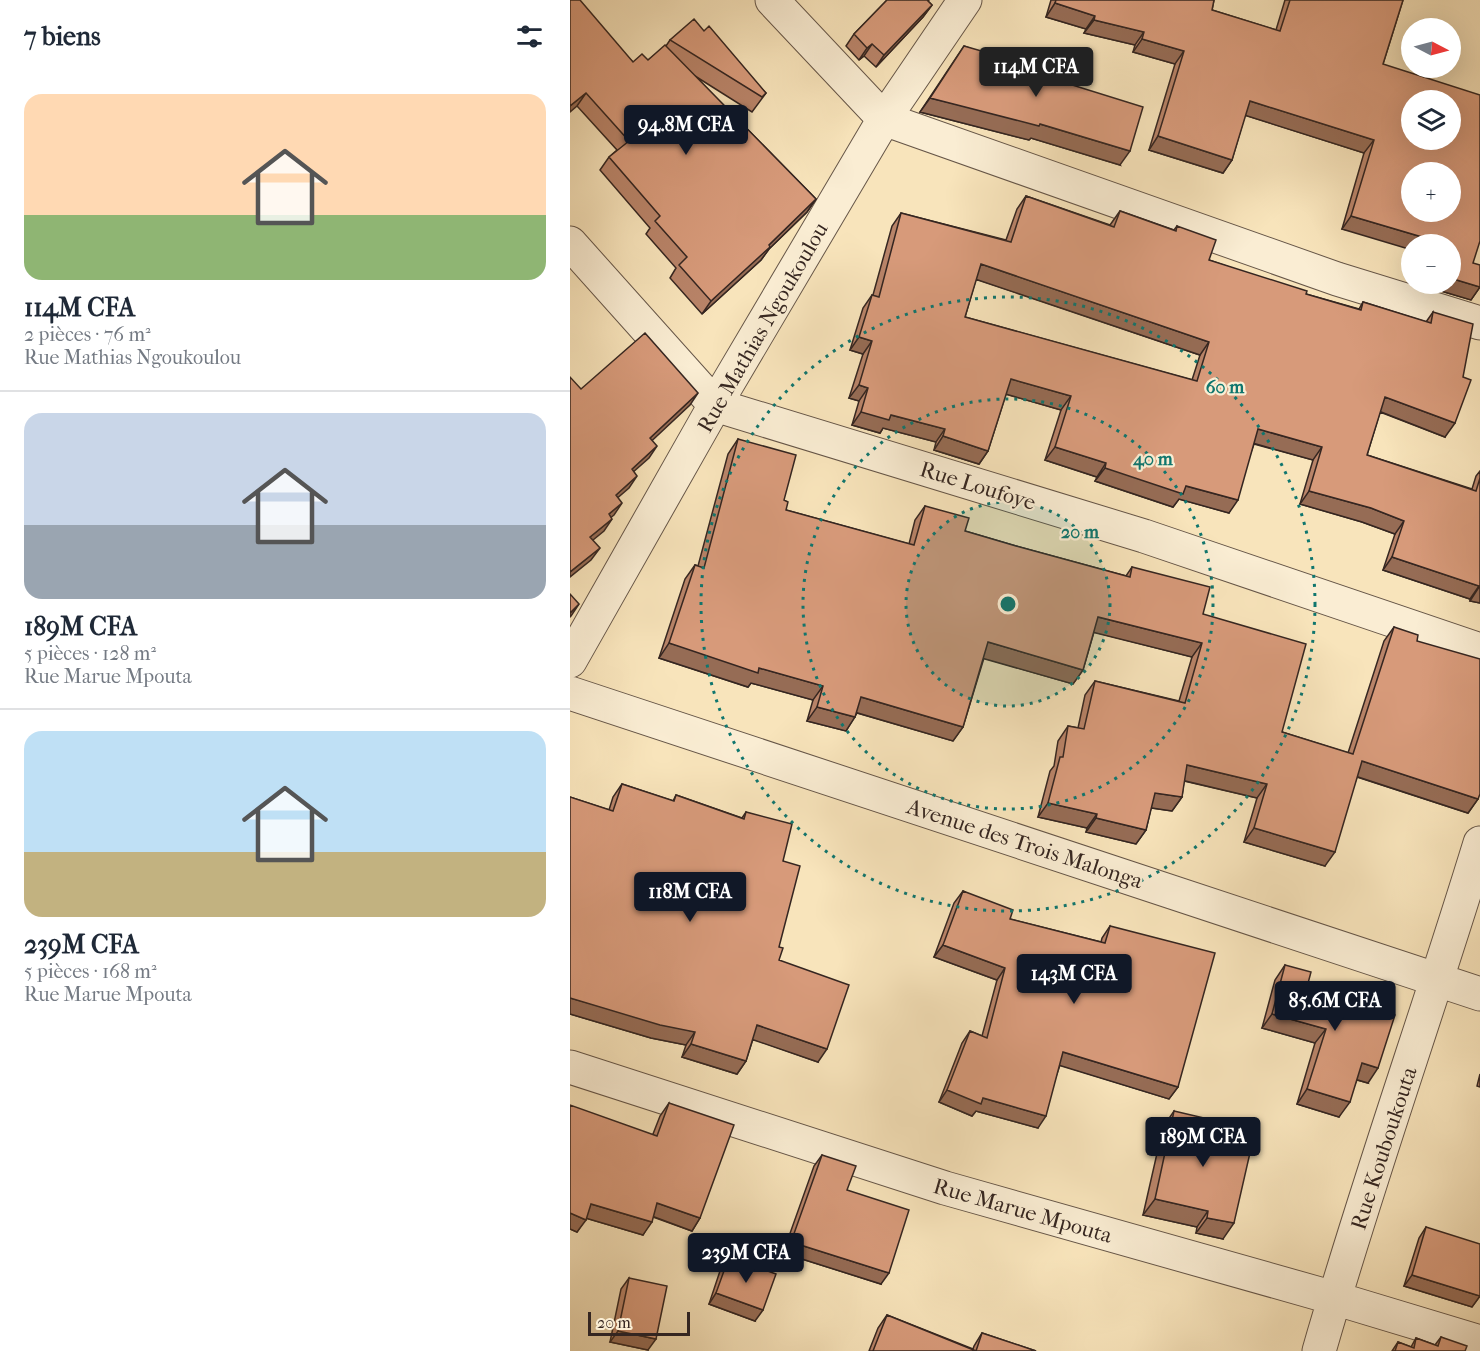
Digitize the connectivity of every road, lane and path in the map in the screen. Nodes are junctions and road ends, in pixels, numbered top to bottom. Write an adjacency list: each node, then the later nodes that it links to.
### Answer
1 (772, 0): 3 (street)
2 (965, 0): 3 (street, Rue Mathias Ngoukoulou)
3 (884, 120): 5 (street); 6 (street, Rue Mathias Ngoukoulou)
4 (570, 243): 6 (street)
5 (1480, 323)
6 (716, 405): 7 (street, Rue Loufoye); 8 (street, Rue Mathias Ngoukoulou)
7 (1480, 650)
8 (570, 662)
9 (570, 693): 11 (street, Avenue des Trois Malonga)
10 (1480, 843): 11 (street, Rue Kouboukouta)
11 (1438, 981): 12 (street, Avenue des Trois Malonga); 14 (street, Rue Kouboukouta)
12 (1480, 994)
13 (570, 1067): 14 (street, Rue Marue Mpouta)
14 (1334, 1298): 15 (street, Rue Marue Mpouta); 16 (street, Rue Kouboukouta)
15 (1480, 1342)
16 (1319, 1351)

